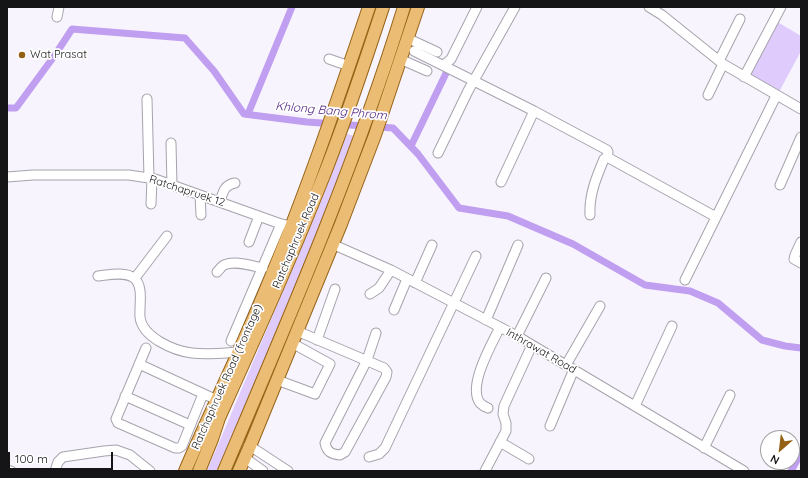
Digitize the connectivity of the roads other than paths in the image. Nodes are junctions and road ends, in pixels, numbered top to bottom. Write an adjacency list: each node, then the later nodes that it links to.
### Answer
1 (59, 7): 11 (street)
2 (383, 7): 90 (main road, Ratchaphruek Road)
3 (404, 7): 94 (main road, Ratchaphruek Road)
4 (412, 7): 17 (main road)
5 (418, 7): 13 (main road)
6 (477, 7): 20 (street)
7 (515, 7): 23 (street)
8 (649, 7): 18 (street)
9 (781, 7): 22 (street)
10 (368, 10): 19 (main road, Ratchaphruek Road (frontage))
11 (57, 17)
12 (740, 19): 18 (street)
13 (408, 36): 15 (street); 17 (main road)
14 (414, 50): 20 (street)
15 (437, 52)
16 (329, 59): 19 (street)
17 (400, 59): 21 (street); 50 (main road)
18 (721, 62): 22 (street); 24 (street)
19 (349, 66): 46 (main road, Ratchaphruek Road (frontage))
20 (446, 66): 23 (street)
21 (427, 71)
22 (744, 77): 25 (street)
23 (474, 80): 28 (street); 31 (street)
24 (708, 95)
25 (776, 96): 27 (street); 45 (street)
26 (147, 99): 34 (street)
27 (801, 109)
28 (534, 111): 32 (street); 35 (street)
29 (801, 137): 38 (street)
30 (171, 143): 37 (street)
31 (438, 153)
32 (607, 157): 44 (street); 45 (street)
33 (7, 177): 34 (street, Ratchapruek 12)
34 (150, 178): 37 (street, Ratchapruek 12); 41 (street)
35 (501, 182)
36 (235, 183): 40 (street)
37 (172, 185): 39 (street, Ratchapruek 12)
38 (780, 185)
39 (200, 195): 40 (street, Ratchapruek 12); 42 (street)
40 (220, 202): 43 (street, Ratchapruek 12)
41 (151, 204)
42 (201, 216)
43 (259, 216): 46 (street, Ratchapruek 12); 48 (street)
44 (590, 216)
45 (716, 217): 61 (street)
46 (286, 225): 55 (street); 79 (main road, Ratchaphruek Road (frontage))
47 (167, 236): 59 (street)
48 (249, 242)
49 (801, 242): 54 (street)
50 (332, 244): 56 (street, Inthrawat Road); 71 (main road)
51 (432, 245): 62 (street)
52 (518, 245): 68 (street)
53 (476, 256): 65 (street)
54 (801, 263)
55 (263, 268): 57 (street); 75 (street)
56 (391, 270): 62 (street, Inthrawat Road); 64 (street)
57 (217, 272)
58 (98, 276): 59 (street)
59 (135, 278): 79 (street)
60 (546, 278): 73 (street)
61 (685, 280)
62 (411, 281): 65 (street, Inthrawat Road); 67 (street)
63 (335, 289): 74 (street)
64 (370, 294)
65 (454, 304): 68 (street, Inthrawat Road); 98 (street)
66 (600, 306): 82 (street)
67 (394, 310)
68 (486, 320): 70 (street, Inthrawat Road)
69 (672, 326): 88 (street)
70 (500, 327): 73 (street, Inthrawat Road); 89 (street)
71 (297, 331): 74 (street); 76 (main road)
72 (376, 333): 80 (street)
73 (517, 336): 77 (street, Inthrawat Road)
74 (317, 340): 80 (street)
75 (231, 341)
76 (292, 343): 83 (main road); 83 (street)
77 (532, 345): 82 (street, Inthrawat Road); 95 (street)
78 (146, 348): 81 (street)
79 (238, 352): 87 (main road, Ratchaphruek Road (frontage))
80 (367, 360): 80 (street)
81 (139, 364): 84 (street); 86 (street)
82 (570, 367): 88 (street, Inthrawat Road); 91 (street)
83 (277, 380): 96 (main road)
84 (203, 394): 87 (street); 92 (street)
85 (730, 395): 97 (street)
86 (125, 396): 92 (street); 92 (street)
87 (217, 400): 93 (main road, Ratchaphruek Road (frontage))
88 (635, 406): 97 (street, Inthrawat Road)
89 (488, 408)
90 (219, 418): 105 (main road); 106 (main road, Ratchaphruek Road)
91 (550, 426)
92 (189, 427): 93 (street)
93 (201, 434): 105 (main road, Ratchaphruek Road (frontage))
94 (239, 435): 107 (main road, Ratchaphruek Road); 108 (main road)
95 (500, 442): 100 (street); 112 (street)
96 (250, 446): 99 (main road); 111 (street)
97 (704, 448): 113 (street, Inthrawat Road)
98 (369, 457)
99 (244, 458): 109 (main road); 110 (street)
100 (529, 459)
101 (7, 470): 102 (street)
102 (10, 471)
103 (55, 471): 104 (street)
104 (150, 471)
105 (187, 471)
106 (199, 471)
107 (224, 471)
108 (230, 471)
109 (239, 471)
110 (263, 471)
111 (288, 471)
112 (485, 471)
113 (744, 471)

